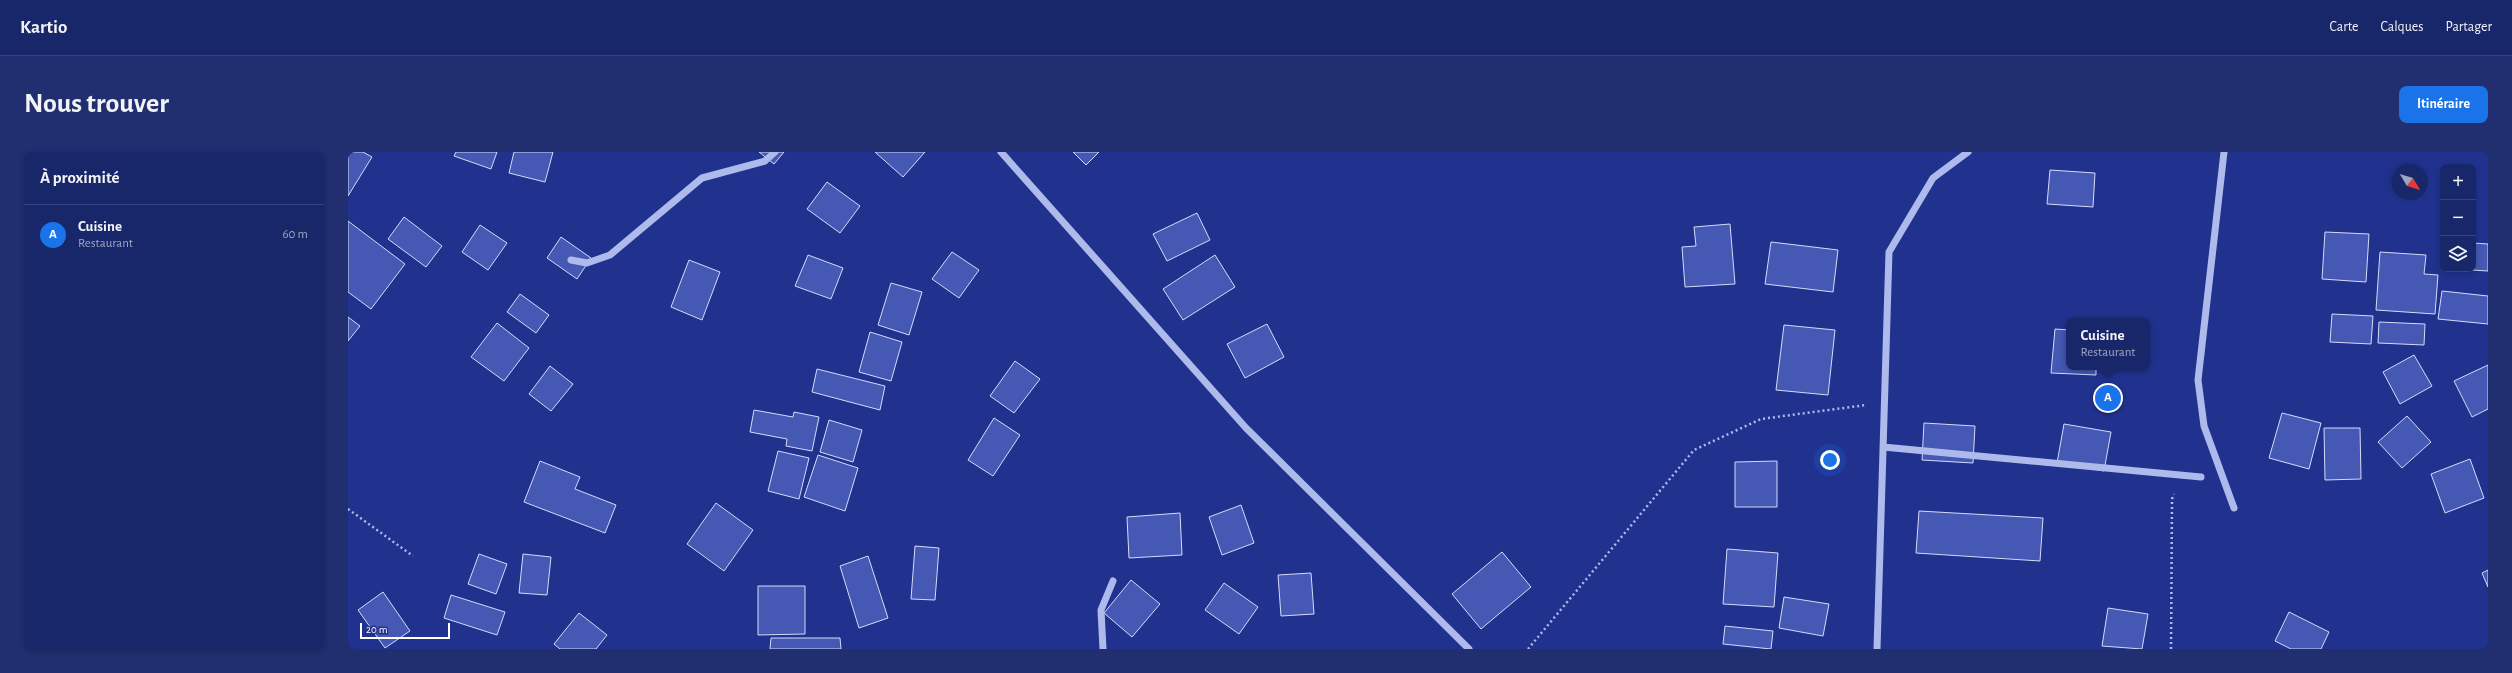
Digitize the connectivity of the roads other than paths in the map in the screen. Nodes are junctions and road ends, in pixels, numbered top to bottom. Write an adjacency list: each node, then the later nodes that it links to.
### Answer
1 (775, 152): 5 (street)
2 (1001, 152): 11 (street)
3 (1968, 152): 6 (street)
4 (2224, 152): 8 (street)
5 (571, 260)
6 (1883, 446): 7 (street); 12 (street)
7 (2201, 477)
8 (2234, 508)
9 (1113, 581): 10 (street)
10 (1103, 649)
11 (1469, 649)
12 (1876, 649)

